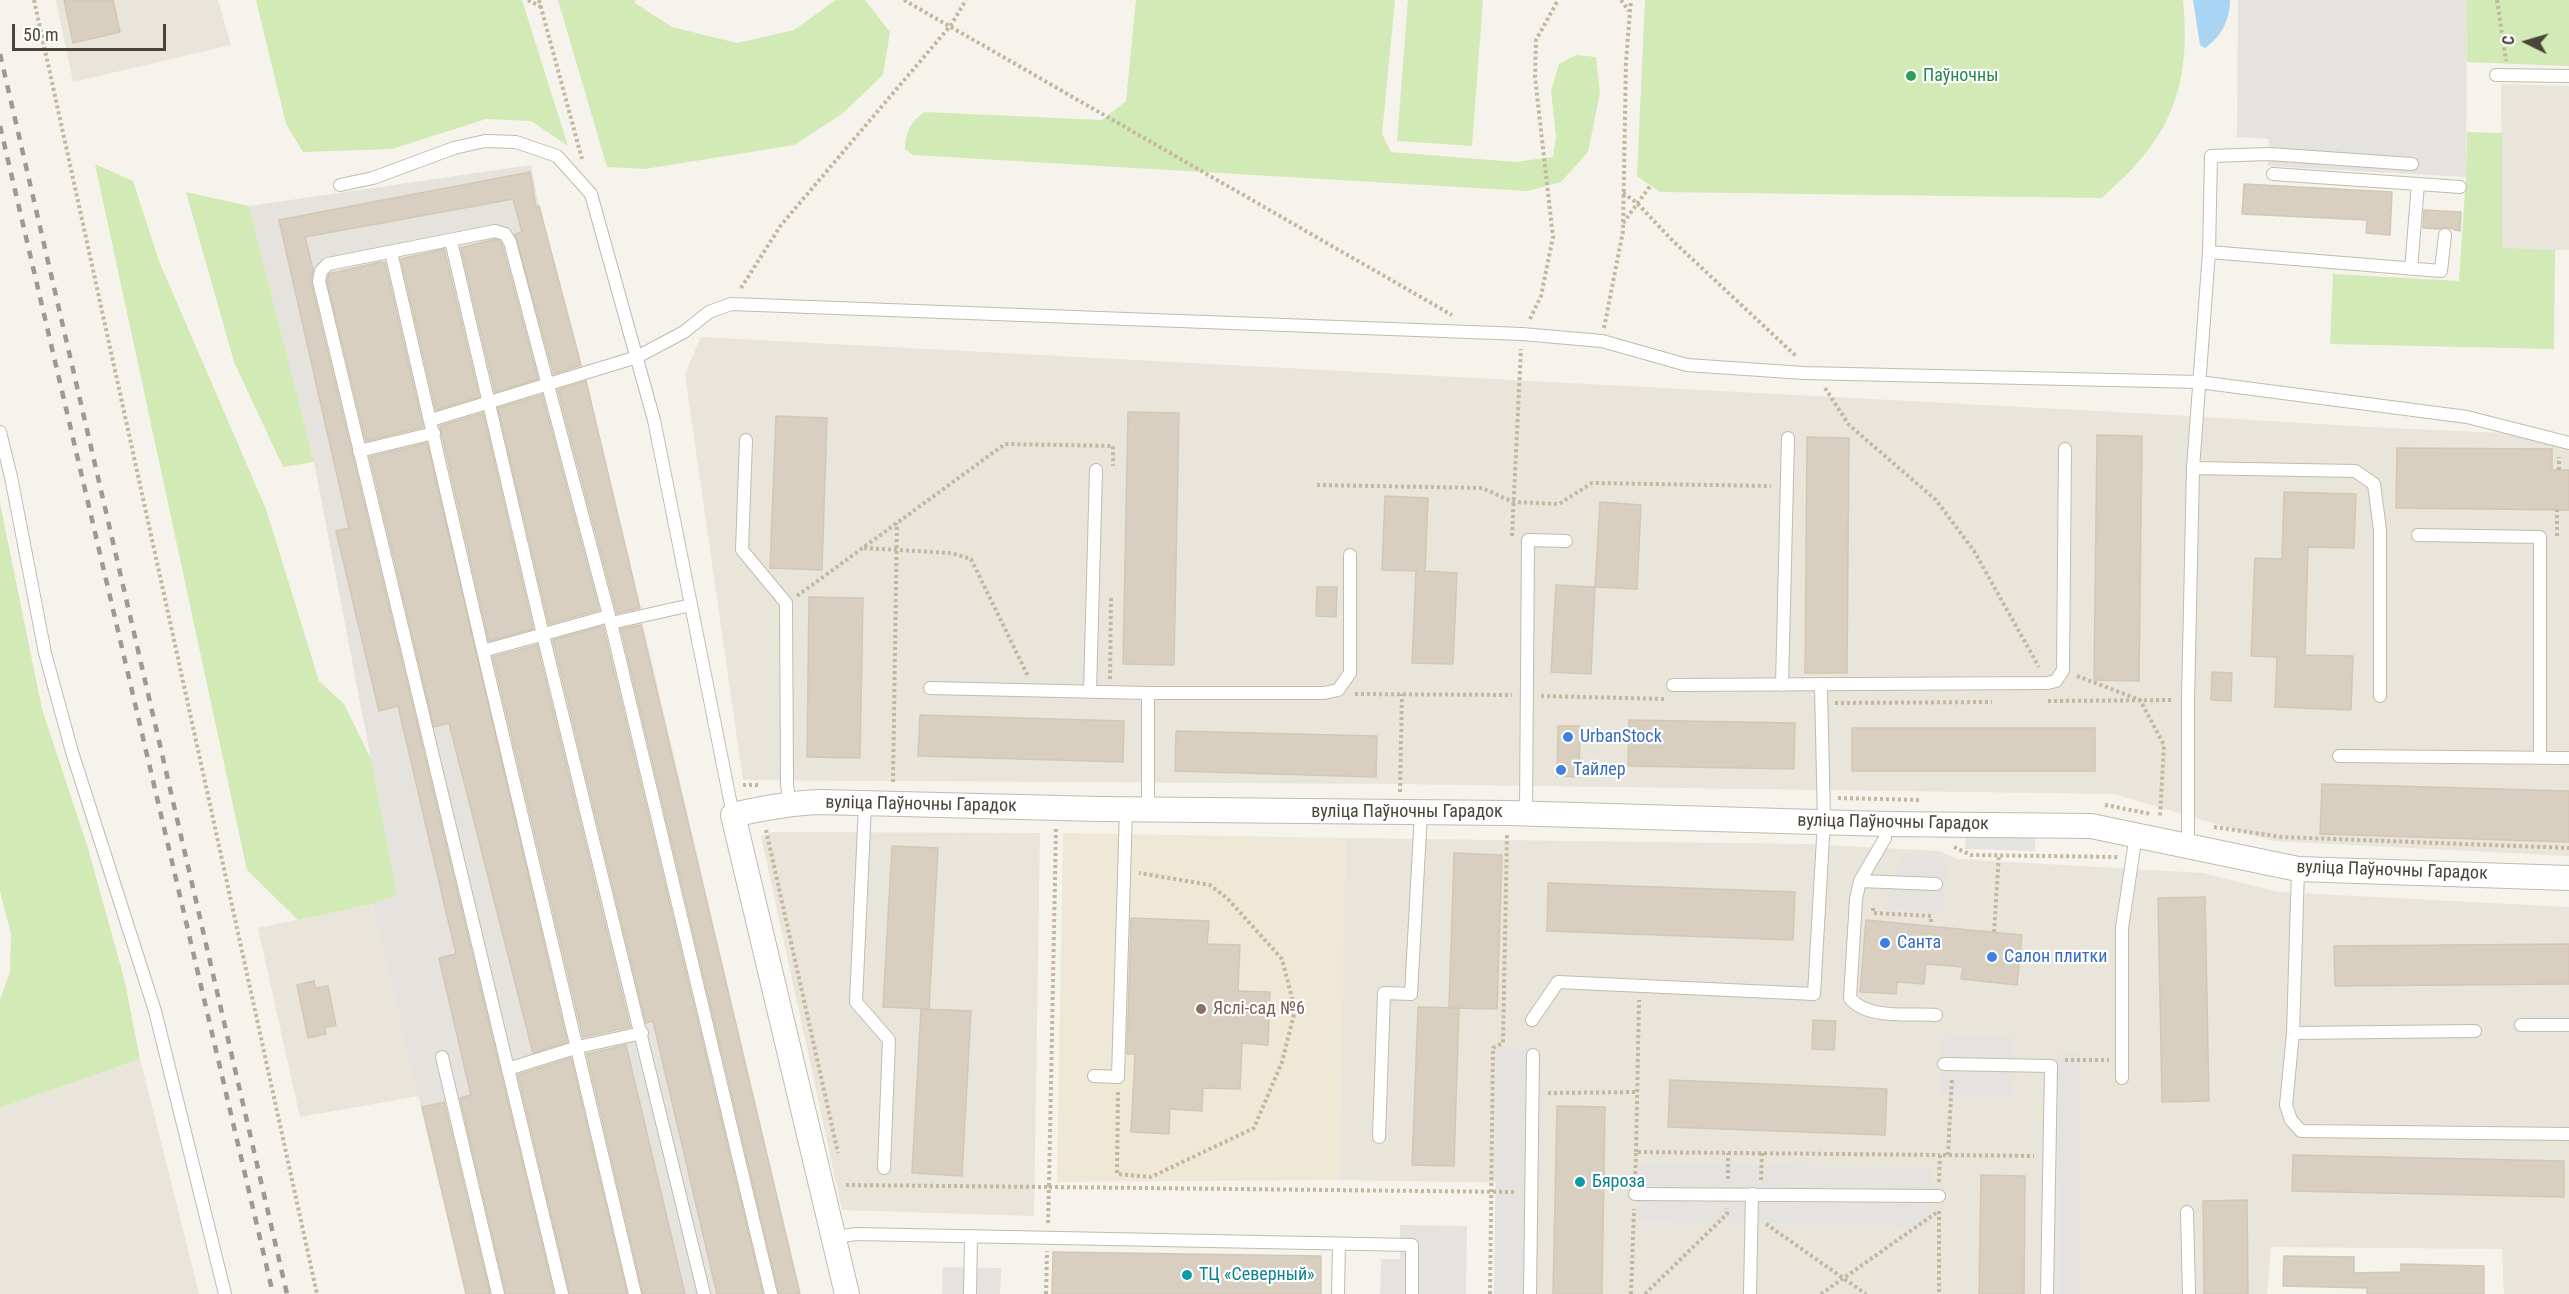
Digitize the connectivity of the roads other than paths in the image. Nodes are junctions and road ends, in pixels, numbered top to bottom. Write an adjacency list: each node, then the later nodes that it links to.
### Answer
1 (2496, 75): 2 (lane)
2 (2569, 76)
3 (2412, 164): 11 (lane)
4 (2273, 174): 5 (lane)
5 (2418, 184): 7 (lane); 12 (lane)
6 (340, 185): 13 (lane)
7 (2460, 187)
8 (2445, 236): 12 (lane)
9 (451, 241): 10 (lane); 15 (lane); 16 (lane)
10 (391, 252): 17 (lane); 23 (lane)
11 (2209, 252): 12 (lane); 14 (lane)
12 (2411, 269)
13 (637, 357): 14 (lane); 15 (lane); 29 (lane)
14 (2199, 382): 21 (lane); 24 (lane)
15 (549, 385): 16 (lane); 30 (lane)
16 (489, 403): 17 (lane); 31 (lane)
17 (432, 426): 23 (lane); 32 (lane)
18 (0, 432): 81 (lane)
19 (1788, 438): 34 (lane)
20 (746, 440): 43 (lane)
21 (2569, 443)
22 (2065, 449): 35 (lane)
23 (359, 451): 68 (lane)
24 (2193, 468): 39 (lane); 52 (lane)
25 (1096, 470): 37 (lane)
26 (2418, 535): 41 (lane)
27 (1566, 541): 47 (lane)
28 (1350, 555): 38 (lane)
29 (691, 605): 30 (lane); 48 (lane)
30 (610, 620): 31 (lane); 86 (lane)
31 (543, 635): 32 (lane); 62 (lane)
32 (483, 651): 64 (lane)
33 (1673, 685): 34 (lane)
34 (1782, 685): 35 (lane)
35 (1821, 686): 49 (lane)
36 (930, 688): 37 (lane)
37 (1090, 692): 38 (lane)
38 (1148, 693): 45 (lane)
39 (2380, 696)
40 (2339, 756): 41 (lane)
41 (2540, 757): 42 (lane)
42 (2569, 758)
43 (789, 803): 44 (street, вуліца Паўночны Гарадок); 48 (street, вуліца Паўночны Гарадок)
44 (865, 804): 45 (street, вуліца Паўночны Гарадок); 73 (lane)
45 (1137, 809): 46 (street, вуліца Паўночны Гарадок); 69 (lane)
46 (1421, 813): 47 (street, вуліца Паўночны Гарадок); 72 (lane)
47 (1526, 813): 49 (street, вуліца Паўночны Гарадок)
48 (734, 815): 78 (street)
49 (1824, 821): 50 (street, вуліца Паўночны Гарадок); 58 (lane)
50 (1885, 824): 51 (street, вуліца Паўночны Гарадок); 55 (lane)
51 (2136, 834): 52 (street, вуліца Паўночны Гарадок); 70 (lane)
52 (2188, 846): 53 (street, вуліца Паўночны Гарадок)
53 (2298, 869): 54 (street, вуліца Паўночны Гарадок); 63 (lane)
54 (2569, 878)
55 (1860, 880): 56 (lane); 57 (lane)
56 (1936, 884)
57 (1936, 1015)
58 (1532, 1020)
59 (2521, 1025): 60 (lane)
60 (2569, 1025)
61 (2475, 1031): 63 (lane)
62 (642, 1033): 64 (lane); 85 (lane)
63 (2294, 1033): 71 (lane)
64 (578, 1047): 68 (lane); 84 (lane)
65 (1533, 1055): 91 (lane)
66 (442, 1057): 82 (lane)
67 (1948, 1064): 93 (lane)
68 (508, 1069): 83 (lane)
69 (1094, 1076)
70 (2122, 1078)
71 (2569, 1134)
72 (1379, 1137)
73 (884, 1168)
74 (1635, 1194): 75 (lane)
75 (1756, 1194): 76 (lane); 92 (lane)
76 (1939, 1196)
77 (2187, 1212): 94 (lane)
78 (833, 1237): 79 (lane); 87 (street)
79 (971, 1237): 80 (lane); 88 (lane)
80 (1339, 1244): 89 (lane); 90 (lane)
81 (225, 1294)
82 (498, 1294)
83 (562, 1294)
84 (635, 1294)
85 (704, 1294)
86 (771, 1294)
87 (847, 1294)
88 (970, 1294)
89 (1338, 1294)
90 (1412, 1294)
91 (1530, 1294)
92 (1750, 1294)
93 (2047, 1294)
94 (2189, 1294)

